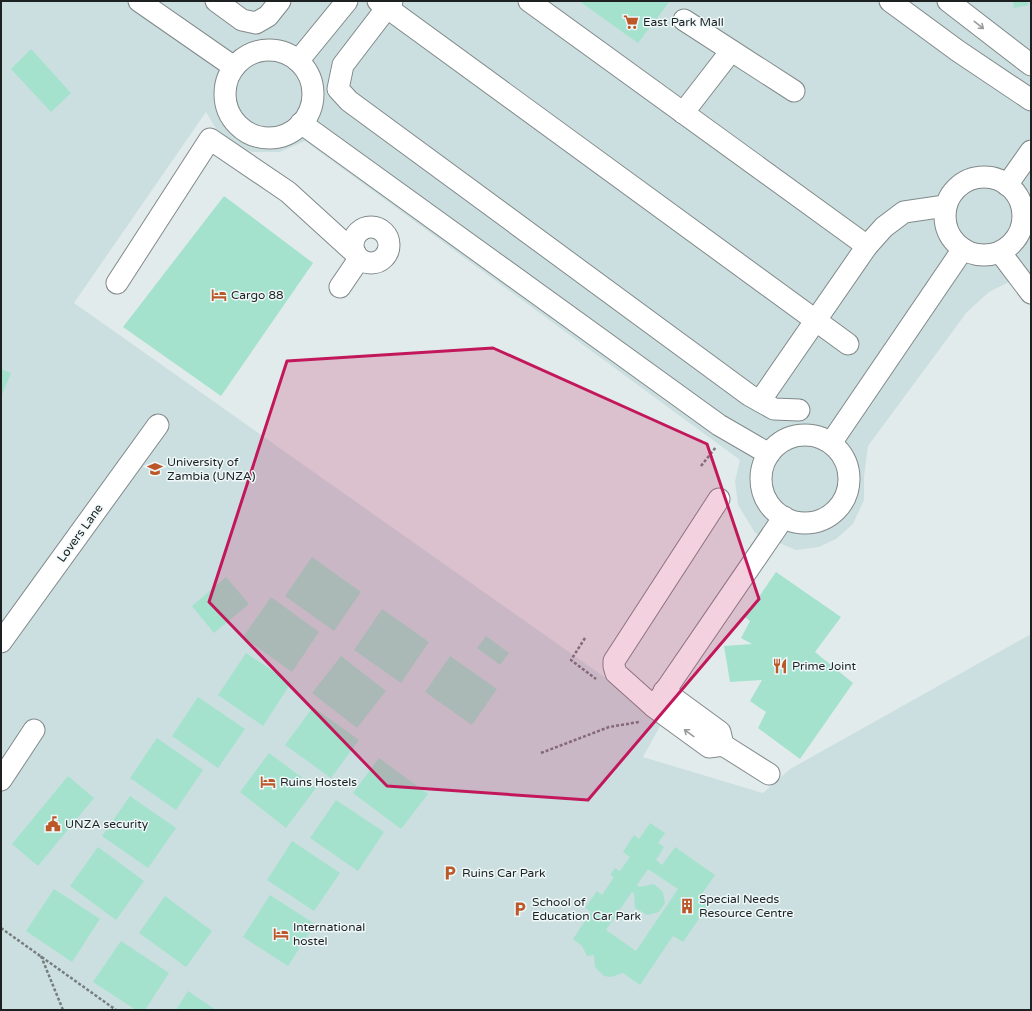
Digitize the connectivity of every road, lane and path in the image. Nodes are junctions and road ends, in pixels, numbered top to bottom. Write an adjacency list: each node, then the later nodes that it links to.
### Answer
1 (139, 1): 13 (lane)
2 (216, 1): 3 (lane)
3 (280, 1)
4 (347, 1): 11 (lane)
5 (529, 1): 16 (lane)
6 (890, 1): 15 (lane)
7 (948, 1): 12 (lane, one-way to 12)
8 (386, 3): 36 (lane); 38 (lane)
9 (684, 20): 10 (lane)
10 (731, 51): 14 (lane); 16 (lane)
11 (298, 61): 13 (lane); 17 (lane)
12 (1031, 65)
13 (234, 68): 18 (lane)
14 (794, 92)
15 (1031, 100)
16 (683, 113): 29 (lane)
17 (302, 123): 19 (lane); 43 (lane)
18 (240, 127): 19 (lane); 20 (lane)
19 (264, 138): 22 (lane)
20 (225, 149): 22 (lane); 33 (lane)
21 (1031, 151): 23 (lane)
22 (246, 163): 26 (lane)
23 (1008, 185): 24 (lane); 25 (lane)
24 (1027, 209): 28 (lane)
25 (945, 216): 29 (lane); 30 (lane)
26 (321, 223): 27 (lane); 32 (lane)
27 (363, 228): 32 (lane); 32 (lane)
28 (1025, 232): 31 (lane)
29 (867, 246): 36 (lane)
30 (963, 249): 31 (lane); 42 (lane)
31 (1000, 252): 35 (lane)
32 (357, 256): 34 (lane)
33 (117, 283)
34 (340, 287)
35 (1031, 293)
36 (816, 320): 37 (lane); 38 (lane)
37 (848, 344)
38 (760, 401): 39 (lane)
39 (799, 410)
40 (158, 425): 47 (lane, Lovers Lane)
41 (720, 443): 44 (path)
42 (831, 444): 43 (lane); 46 (lane)
43 (768, 454): 46 (lane)
44 (701, 466)
45 (719, 500): 48 (lane)
46 (784, 517): 48 (lane)
47 (1, 642)
48 (654, 707): 50 (path); 51 (lane)
49 (34, 730): 52 (lane)
50 (541, 753)
51 (769, 774)
52 (1, 780)
53 (1, 928): 54 (path)
54 (40, 956): 55 (path); 56 (path)
55 (63, 1010)
56 (116, 1010)

